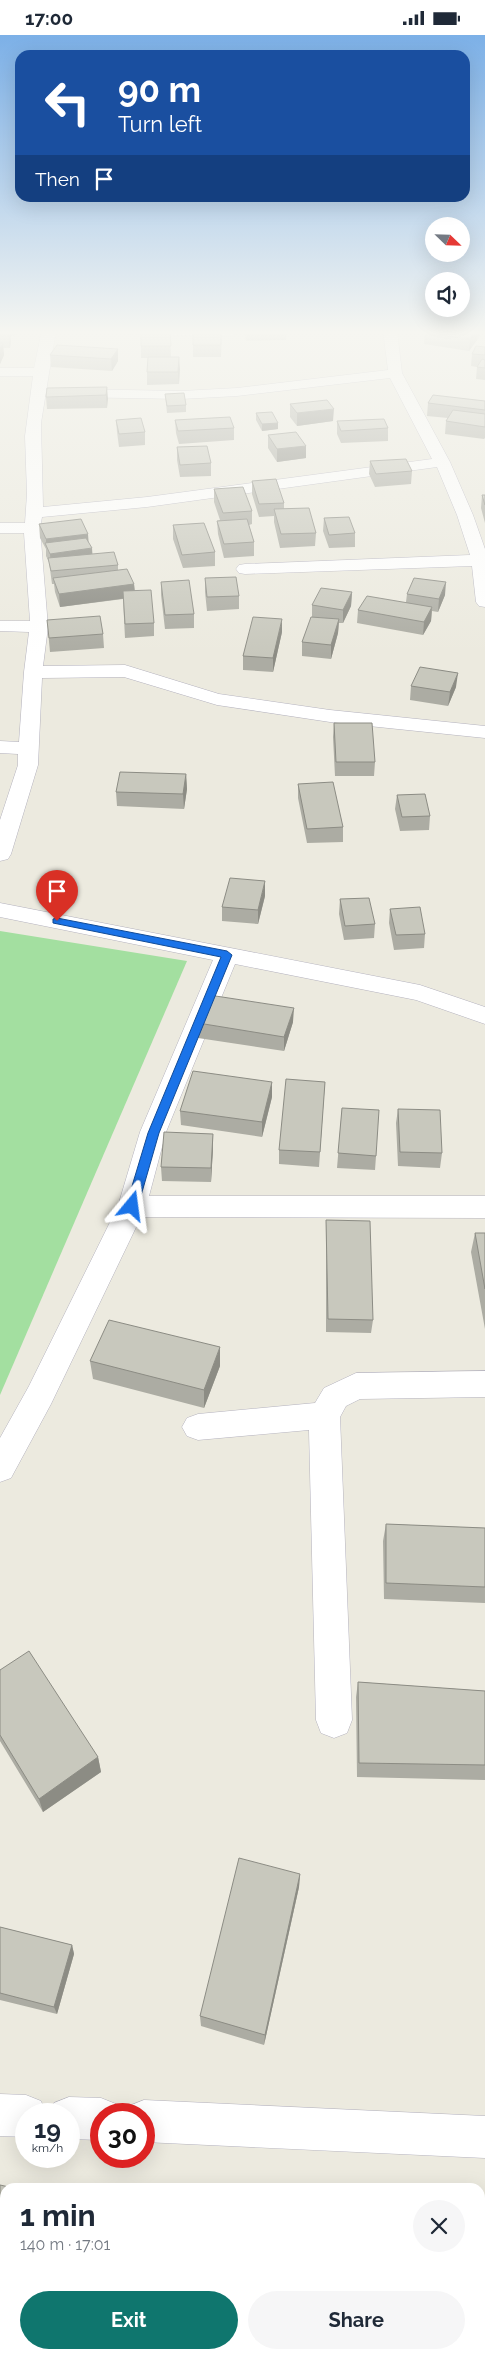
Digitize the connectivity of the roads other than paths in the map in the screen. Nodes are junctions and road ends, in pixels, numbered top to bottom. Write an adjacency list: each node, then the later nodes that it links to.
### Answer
1 (33, 438): 4 (street)
2 (430, 438): 3 (street)
3 (442, 462): 4 (street); 6 (street)
4 (33, 521): 5 (street); 10 (street)
5 (0, 528)
6 (482, 560): 7 (street); 8 (street)
7 (245, 569)
8 (485, 602)
9 (0, 626): 10 (street)
10 (39, 627): 11 (street)
11 (33, 672): 12 (street); 14 (street)
12 (485, 732)
13 (0, 747): 14 (street)
14 (29, 748): 15 (street)
15 (0, 853)
16 (0, 910): 17 (street)
17 (227, 955): 18 (street); 19 (street)
18 (485, 1016)
19 (132, 1206): 20 (street); 24 (street)
20 (485, 1207)
21 (485, 1384): 22 (street)
22 (324, 1415): 23 (street); 25 (street)
23 (198, 1427)
24 (0, 1468)
25 (334, 1720)
26 (0, 2115): 27 (street)
27 (15, 2116)
28 (155, 2122): 29 (street)
29 (485, 2137)

